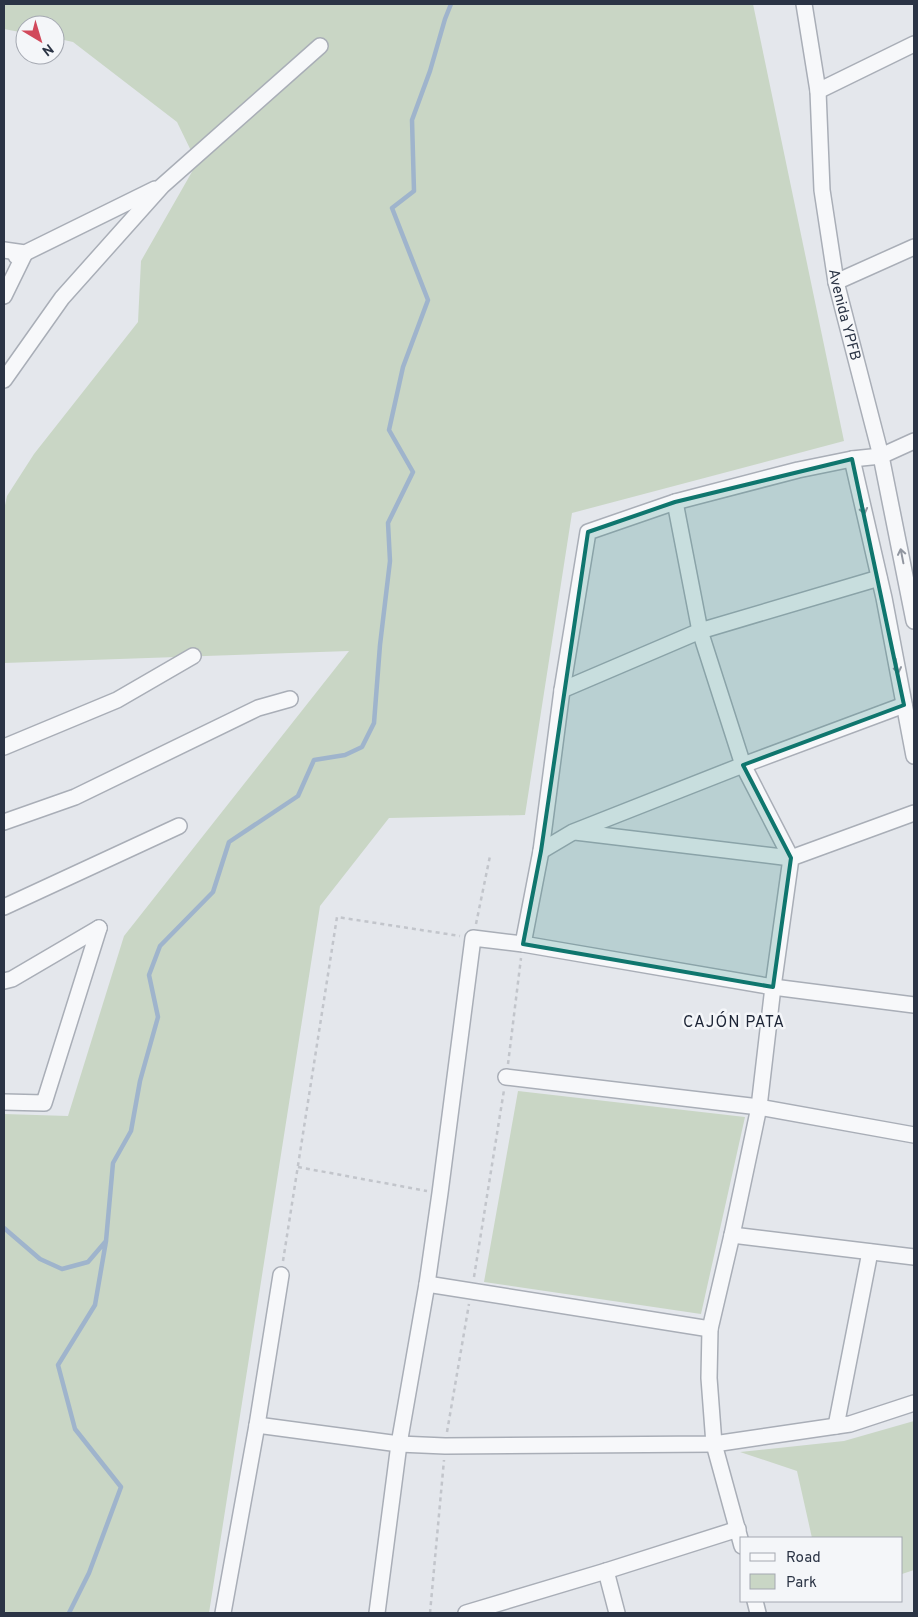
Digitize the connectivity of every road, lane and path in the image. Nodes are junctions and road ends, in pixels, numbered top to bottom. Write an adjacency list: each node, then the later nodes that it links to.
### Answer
1 (804, 4): 4 (street, Avenida YPFB)
2 (914, 44): 4 (street)
3 (320, 46): 5 (street)
4 (818, 91): 10 (street, Avenida YPFB)
5 (162, 186): 8 (street); 12 (street)
6 (914, 247): 10 (street)
7 (4, 250): 8 (street)
8 (25, 253): 9 (street); 11 (street)
9 (4, 259)
10 (836, 282): 14 (street, Avenida YPFB)
11 (4, 296)
12 (4, 380)
13 (914, 441): 14 (street)
14 (881, 456): 15 (street); 18 (street, Avenida YPFB, one-way to 14)
15 (852, 460): 16 (street); 17 (street, one-way to 17)
16 (674, 502): 21 (street); 23 (street)
17 (879, 578): 19 (street); 21 (street)
18 (911, 582): 19 (street); 20 (street, Avenida YPFB)
19 (884, 598): 25 (street, one-way to 25)
20 (914, 621)
21 (700, 631): 23 (street); 28 (street)
22 (193, 656): 26 (street)
23 (562, 690): 33 (street)
24 (290, 699): 30 (street)
25 (904, 705): 27 (street); 28 (street)
26 (4, 747)
27 (914, 756)
28 (743, 765): 32 (street); 35 (street)
29 (914, 814): 35 (street)
30 (4, 822)
31 (179, 826): 36 (street)
32 (573, 832): 33 (street); 35 (street)
33 (541, 852): 38 (street)
34 (490, 856): 37 (path)
35 (791, 858): 40 (street)
36 (4, 906)
37 (473, 938): 38 (street); 46 (path); 47 (street)
38 (523, 944): 40 (street)
39 (4, 981): 43 (street)
40 (773, 987): 41 (street); 44 (street)
41 (914, 1005)
42 (506, 1077): 44 (street)
43 (4, 1102)
44 (758, 1107): 45 (street); 48 (street)
45 (914, 1135)
46 (298, 1167): 47 (path); 51 (path)
47 (440, 1193): 52 (street)
48 (732, 1235): 49 (street); 53 (street)
49 (870, 1252): 50 (street); 56 (street)
50 (914, 1257)
51 (281, 1275): 55 (street)
52 (427, 1284): 53 (street); 57 (street)
53 (710, 1329): 58 (street)
54 (914, 1403): 56 (street)
55 (257, 1425): 57 (street); 62 (street)
56 (836, 1426): 58 (street)
57 (399, 1444): 58 (street); 63 (street)
58 (714, 1444): 59 (street)
59 (738, 1529): 60 (street); 61 (street)
60 (740, 1538)
61 (606, 1571): 64 (street); 65 (street)
62 (223, 1613)
63 (377, 1613)
64 (466, 1613)
65 (617, 1613)

